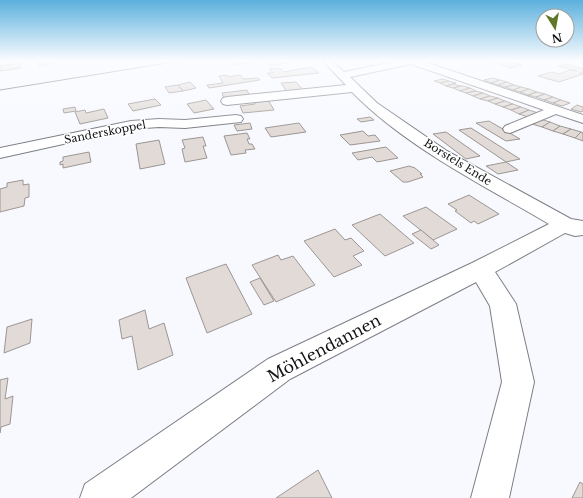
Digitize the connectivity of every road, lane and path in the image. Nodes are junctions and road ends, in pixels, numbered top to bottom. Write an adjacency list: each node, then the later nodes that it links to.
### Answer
1 (349, 83): 3 (street, Borstels Ende)
2 (479, 83): 5 (street)
3 (354, 88): 4 (street); 10 (street, Borstels Ende)
4 (227, 101)
5 (554, 110): 7 (street); 8 (street)
6 (236, 119): 9 (street, Sanderskoppel)
7 (583, 119)
8 (510, 129)
9 (0, 153)
10 (577, 228): 11 (street, Möhlendannen)
11 (480, 269): 12 (street, Möhlendannen); 13 (street)
12 (99, 498)
13 (490, 498)

